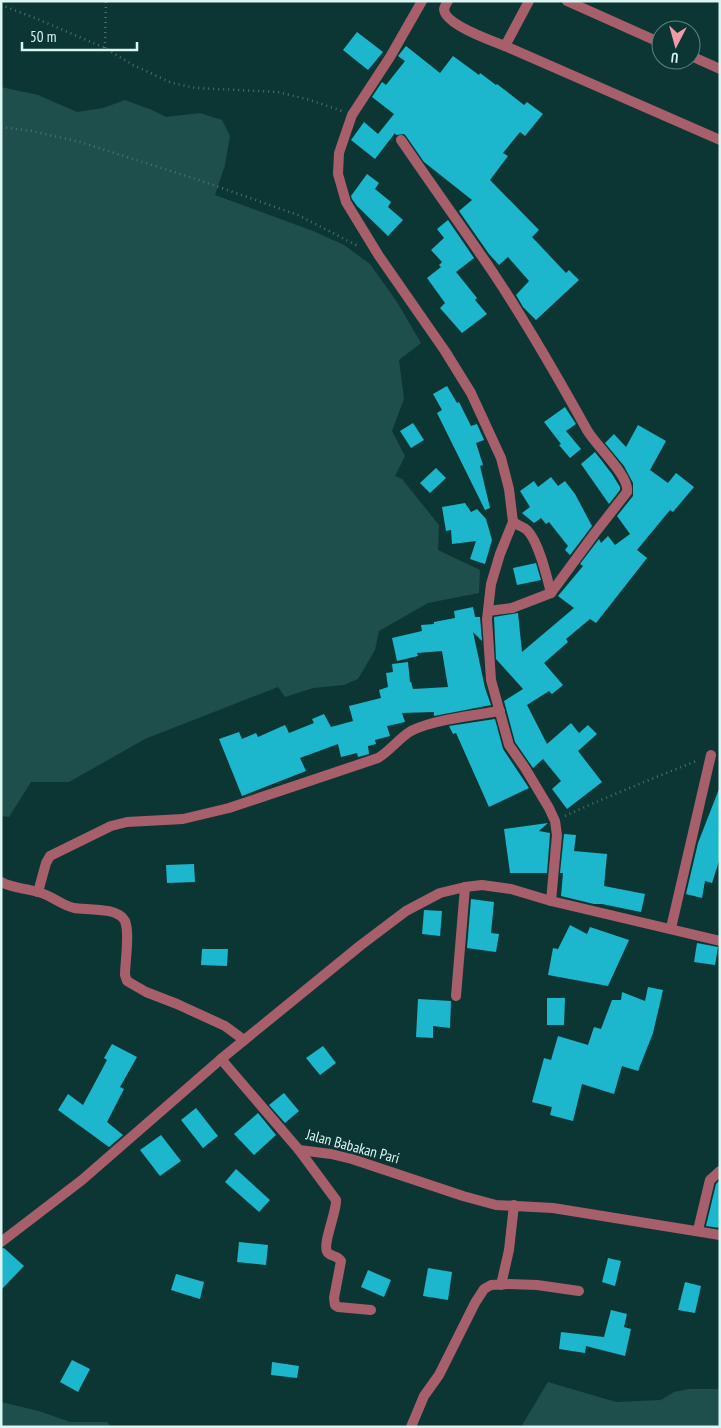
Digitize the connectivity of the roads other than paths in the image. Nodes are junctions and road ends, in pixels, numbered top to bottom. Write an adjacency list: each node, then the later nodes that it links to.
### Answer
1 (422, 1): 11 (street)
2 (448, 1): 6 (street)
3 (529, 1): 6 (street)
4 (567, 1): 5 (street)
5 (651, 39)
6 (505, 46): 10 (street)
7 (701, 60): 8 (street)
8 (720, 69)
9 (401, 140): 12 (street)
10 (720, 140)
11 (513, 522): 12 (street); 13 (street)
12 (551, 593): 13 (street)
13 (488, 611): 14 (street)
14 (500, 711): 18 (street); 19 (street)
15 (711, 755): 20 (street)
16 (1, 882): 18 (street)
17 (465, 887): 19 (street); 22 (street); 23 (street)
18 (38, 892): 23 (street)
19 (551, 901): 20 (street)
20 (671, 928): 21 (street)
21 (720, 941)
22 (456, 996)
23 (244, 1040): 24 (street)
24 (221, 1059): 25 (street, Jalan Babakan Pari); 30 (street)
25 (300, 1150): 27 (street, Jalan Babakan Pari); 33 (street)
26 (720, 1171): 28 (street)
27 (514, 1205): 28 (street, Jalan Babakan Pari); 31 (street)
28 (698, 1230): 29 (street, Jalan Babakan Pari)
29 (720, 1235)
30 (1, 1242)
31 (501, 1285): 32 (street); 34 (street)
32 (579, 1291)
33 (371, 1310)
34 (411, 1427)

